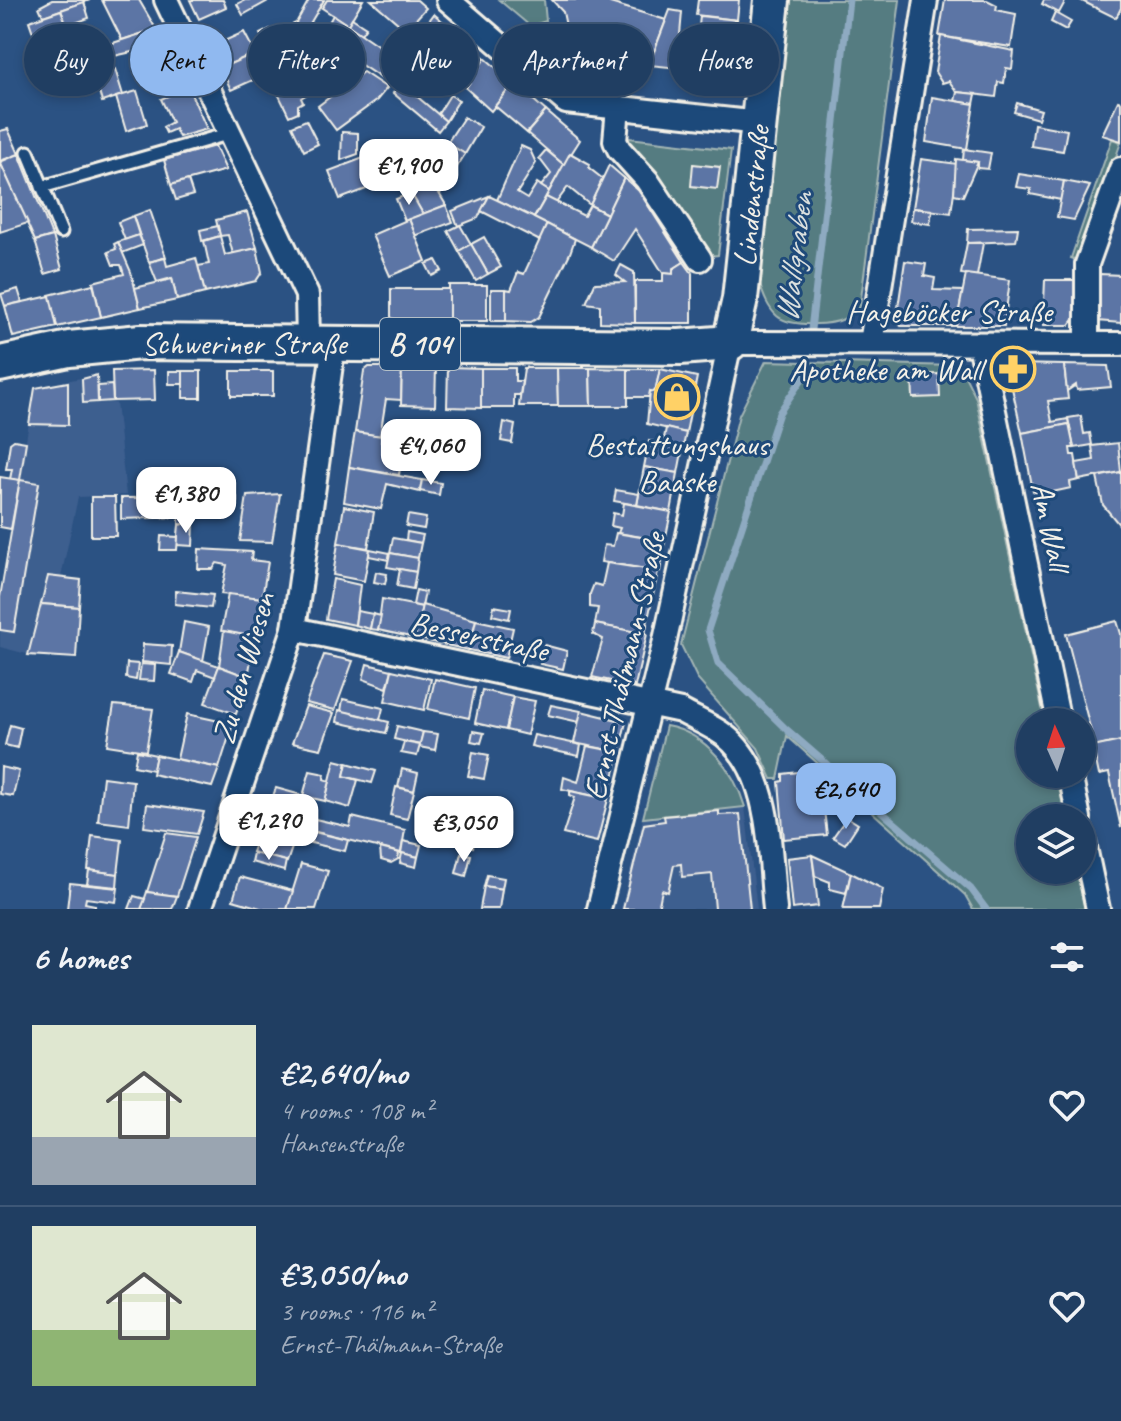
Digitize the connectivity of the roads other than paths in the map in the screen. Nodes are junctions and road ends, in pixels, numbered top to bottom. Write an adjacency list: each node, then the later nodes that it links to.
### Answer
1 (166, 0): 7 (street, Zu den Wiesen)
2 (448, 0): 5 (street)
3 (772, 0): 6 (main road, Lindenstraße)
4 (926, 0): 15 (street)
5 (618, 108): 6 (street); 12 (street)
6 (759, 123): 14 (main road, Lindenstraße)
7 (232, 133): 10 (lane); 13 (street, Zu den Wiesen)
8 (28, 152): 10 (lane)
9 (1121, 169): 16 (street)
10 (42, 187): 11 (lane)
11 (61, 232)
12 (700, 259)
13 (321, 342): 14 (main road, Schweriner Straße / B 104); 19 (main road, Schweriner Straße / B 104); 20 (street, Zu den Wiesen)
14 (730, 343): 15 (street, Hageböcker Straße); 21 (street, Ernst-Thälmann-Straße)
15 (871, 343): 17 (street, Hageböcker Straße)
16 (1087, 343): 17 (street, Hageböcker Straße); 18 (street, Hageböcker Straße)
17 (980, 344): 22 (street, Am Wall)
18 (1121, 344)
19 (0, 364)
20 (294, 629): 21 (street, Besserstraße); 24 (street, Zu den Wiesen)
21 (650, 705): 25 (street, Ernst-Thälmann-Straße); 26 (street, Besserstraße)
22 (1056, 708)
23 (1093, 884): 27 (street)
24 (200, 909)
25 (599, 909)
26 (775, 909)
27 (1098, 909)

